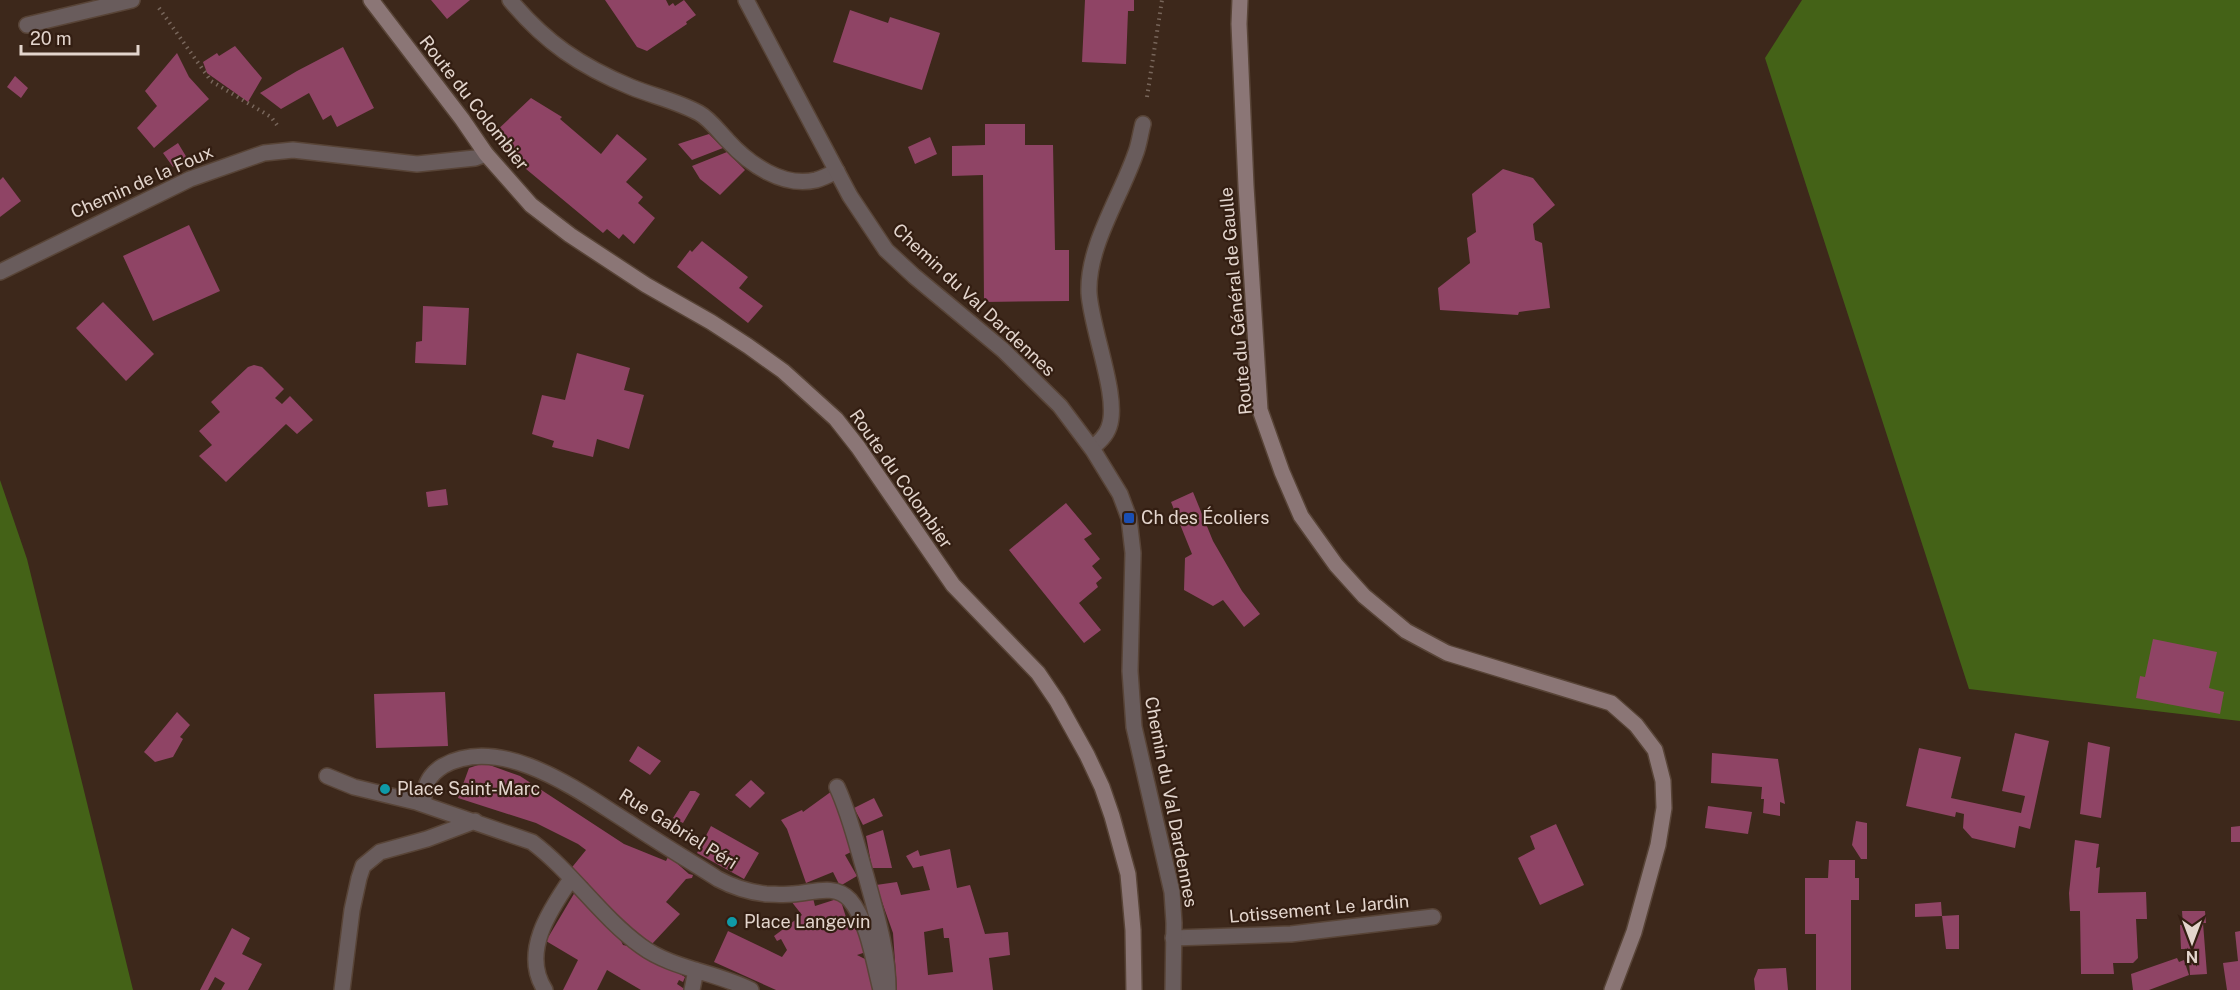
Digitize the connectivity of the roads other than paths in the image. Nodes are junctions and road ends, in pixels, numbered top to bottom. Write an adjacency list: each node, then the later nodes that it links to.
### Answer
1 (132, 0): 6 (street)
2 (371, 0): 8 (street, Route du Colombier)
3 (510, 0): 9 (street)
4 (746, 0): 9 (street, Chemin du Val Dardennes)
5 (1240, 0): 28 (street, Route du Général de Gaulle)
6 (27, 25)
7 (1143, 124): 11 (street)
8 (486, 154): 10 (street, Chemin de la Foux); 26 (street, Route du Colombier)
9 (837, 171): 11 (street, Chemin du Val Dardennes)
10 (0, 272)
11 (1092, 448): 18 (street, Chemin du Val Dardennes)
12 (327, 776): 14 (street)
13 (837, 787): 25 (street)
14 (424, 804): 15 (street); 24 (street, Rue Gabriel Péri)
15 (475, 821): 16 (street); 20 (street)
16 (571, 879): 19 (street); 21 (street)
17 (1433, 917): 18 (street, Lotissement Le Jardin)
18 (1173, 938): 27 (street, Chemin du Val Dardennes)
19 (696, 970): 22 (street); 23 (street)
20 (342, 990)
21 (545, 990)
22 (692, 990)
23 (751, 990)
24 (881, 990)
25 (888, 990)
26 (1134, 990)
27 (1173, 990)
28 (1612, 990)

